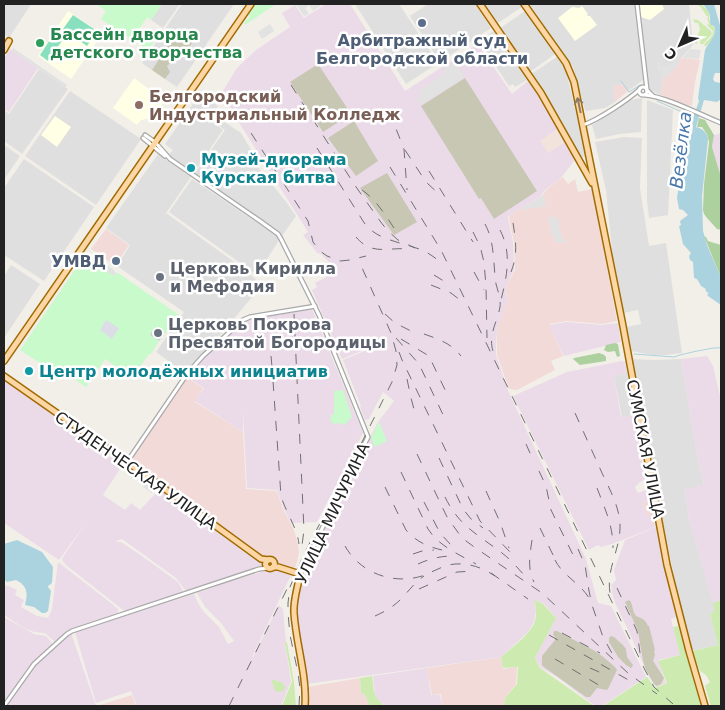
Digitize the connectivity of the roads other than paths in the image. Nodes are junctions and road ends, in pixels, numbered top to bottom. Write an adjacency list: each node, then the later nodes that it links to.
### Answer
1 (251, 4): 14 (main road)
2 (480, 4): 16 (main road)
3 (524, 4): 12 (main road, one-way to 3)
4 (637, 4): 5 (street)
5 (645, 77): 6 (street); 7 (street)
6 (641, 88): 7 (street); 8 (street); 9 (street)
7 (647, 90): 8 (street); 10 (street)
8 (643, 95): 9 (street); 10 (street)
9 (632, 96): 12 (street)
10 (653, 96): 11 (street)
11 (721, 123)
12 (583, 124): 15 (main road)
13 (144, 136): 14 (street, УЛИЦА МИЧУРИНА)
14 (154, 144): 18 (street, УЛИЦА МИЧУРИНА); 19 (main road)
15 (591, 166): 16 (main road); 17 (main road)
16 (584, 167): 17 (main road)
17 (595, 190): 26 (main road, СУМСКАЯ УЛИЦА)
18 (314, 306): 21 (street); 23 (street, УЛИЦА МИЧУРИНА)
19 (4, 361)
20 (4, 376): 21 (main road, СТУДЕНЧЕСКАЯ УЛИЦА)
21 (129, 462): 22 (main road, СТУДЕНЧЕСКАЯ УЛИЦА)
22 (268, 565): 23 (main road, СТУДЕНЧЕСКАЯ УЛИЦА); 24 (street)
23 (300, 574): 25 (main road, УЛИЦА МИЧУРИНА)
24 (4, 706)
25 (305, 706)
26 (705, 706)

